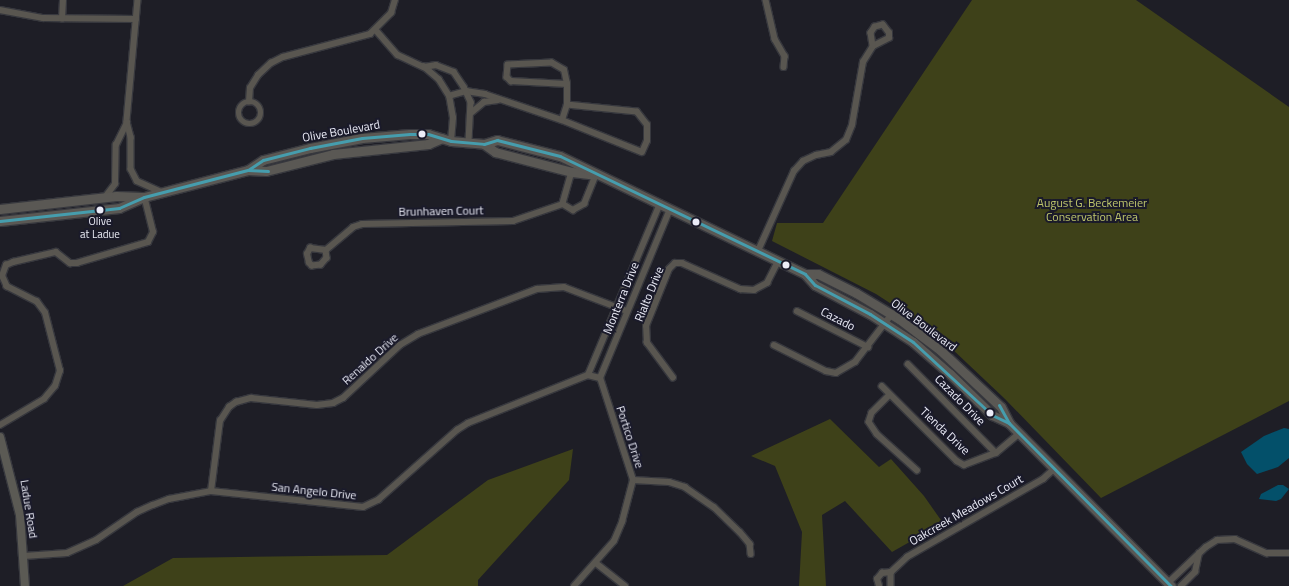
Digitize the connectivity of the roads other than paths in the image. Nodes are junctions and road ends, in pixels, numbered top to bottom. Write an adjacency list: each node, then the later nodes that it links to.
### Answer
1 (63, 0): 6 (street)
2 (138, 0): 7 (street)
3 (396, 0): 8 (street)
4 (766, 0): 11 (street)
5 (0, 10): 6 (street)
6 (62, 19): 7 (street)
7 (136, 20): 20 (street)
8 (376, 30): 10 (street); 16 (street)
9 (874, 46): 35 (street)
10 (424, 67): 13 (street); 14 (street)
11 (784, 67)
12 (567, 84): 12 (street); 17 (street)
13 (466, 91): 14 (street); 15 (street); 18 (street)
14 (449, 96): 21 (street)
15 (500, 100): 18 (street); 19 (street)
16 (249, 102)
17 (567, 105): 19 (street); 19 (street)
18 (471, 113): 22 (street)
19 (562, 120)
20 (127, 122): 26 (street); 28 (street)
21 (447, 140): 22 (main road, Olive Boulevard); 26 (main road, Olive Boulevard)
22 (469, 142): 23 (main road, Olive Boulevard)
23 (484, 144): 24 (main road, Olive Boulevard); 25 (main road, Olive Boulevard)
24 (572, 172): 25 (main road, Olive Boulevard); 29 (street)
25 (596, 175): 29 (street); 30 (main road, Olive Boulevard)
26 (164, 192): 27 (main road, Olive Boulevard)
27 (144, 197): 28 (main road, Olive Boulevard); 33 (main road, Olive Boulevard); 52 (street)
28 (103, 198): 31 (main road, Olive Boulevard)
29 (563, 204): 34 (street, Brunhaven Court)
30 (660, 204): 32 (main road, Olive Boulevard); 38 (street, Monterra Drive)
31 (0, 209)
32 (670, 209): 35 (main road, Olive Boulevard); 39 (street, Monterra Drive)
33 (0, 221)
34 (326, 250)
35 (758, 251): 36 (main road, Olive Boulevard)
36 (778, 261): 37 (main road, Olive Boulevard); 48 (street, Rialto Drive)
37 (805, 274): 41 (main road, Olive Boulevard); 42 (main road, Olive Boulevard)
38 (617, 307): 39 (street, Renaldo Drive); 46 (street, Monterra Drive); 59 (street, Renaldo Drive)
39 (627, 311): 47 (street, Monterra Drive)
40 (797, 311): 44 (street, Cazado)
41 (892, 314): 42 (street); 51 (main road, Olive Boulevard)
42 (885, 323): 44 (street); 51 (main road, Olive Boulevard)
43 (774, 345): 44 (street)
44 (868, 348)
45 (908, 364): 55 (street, Cazado Drive)
46 (588, 375): 47 (street); 59 (street, San Angelo Drive)
47 (600, 378): 58 (street, Portico Drive)
48 (673, 378)
49 (882, 386): 50 (street, Tienda Drive)
50 (890, 395): 55 (street, Tienda Drive); 57 (street)
51 (1009, 423): 53 (main road, Olive Boulevard)
52 (0, 425)
53 (1019, 434): 55 (street, Tienda Drive); 56 (main road, Olive Boulevard)
54 (0, 437): 63 (main road, Ladue Road)
55 (996, 452)
56 (1054, 469): 65 (street, Oakcreek Meadows Court); 66 (main road, Olive Boulevard)
57 (918, 470)
58 (633, 480): 62 (street); 64 (street, Portico Drive)
59 (211, 492): 63 (street, San Angelo Drive)
60 (1200, 553): 61 (street); 66 (street); 72 (street)
61 (1289, 553)
62 (751, 554)
63 (24, 556): 67 (main road, Ladue Road)
64 (596, 564): 68 (street, Portico Drive); 69 (street)
65 (891, 572): 70 (street, Oakcreek Meadows Court); 71 (street)
66 (1169, 585)
67 (25, 586)
68 (574, 586)
69 (625, 586)
70 (879, 586)
71 (891, 586)
72 (1181, 586)

